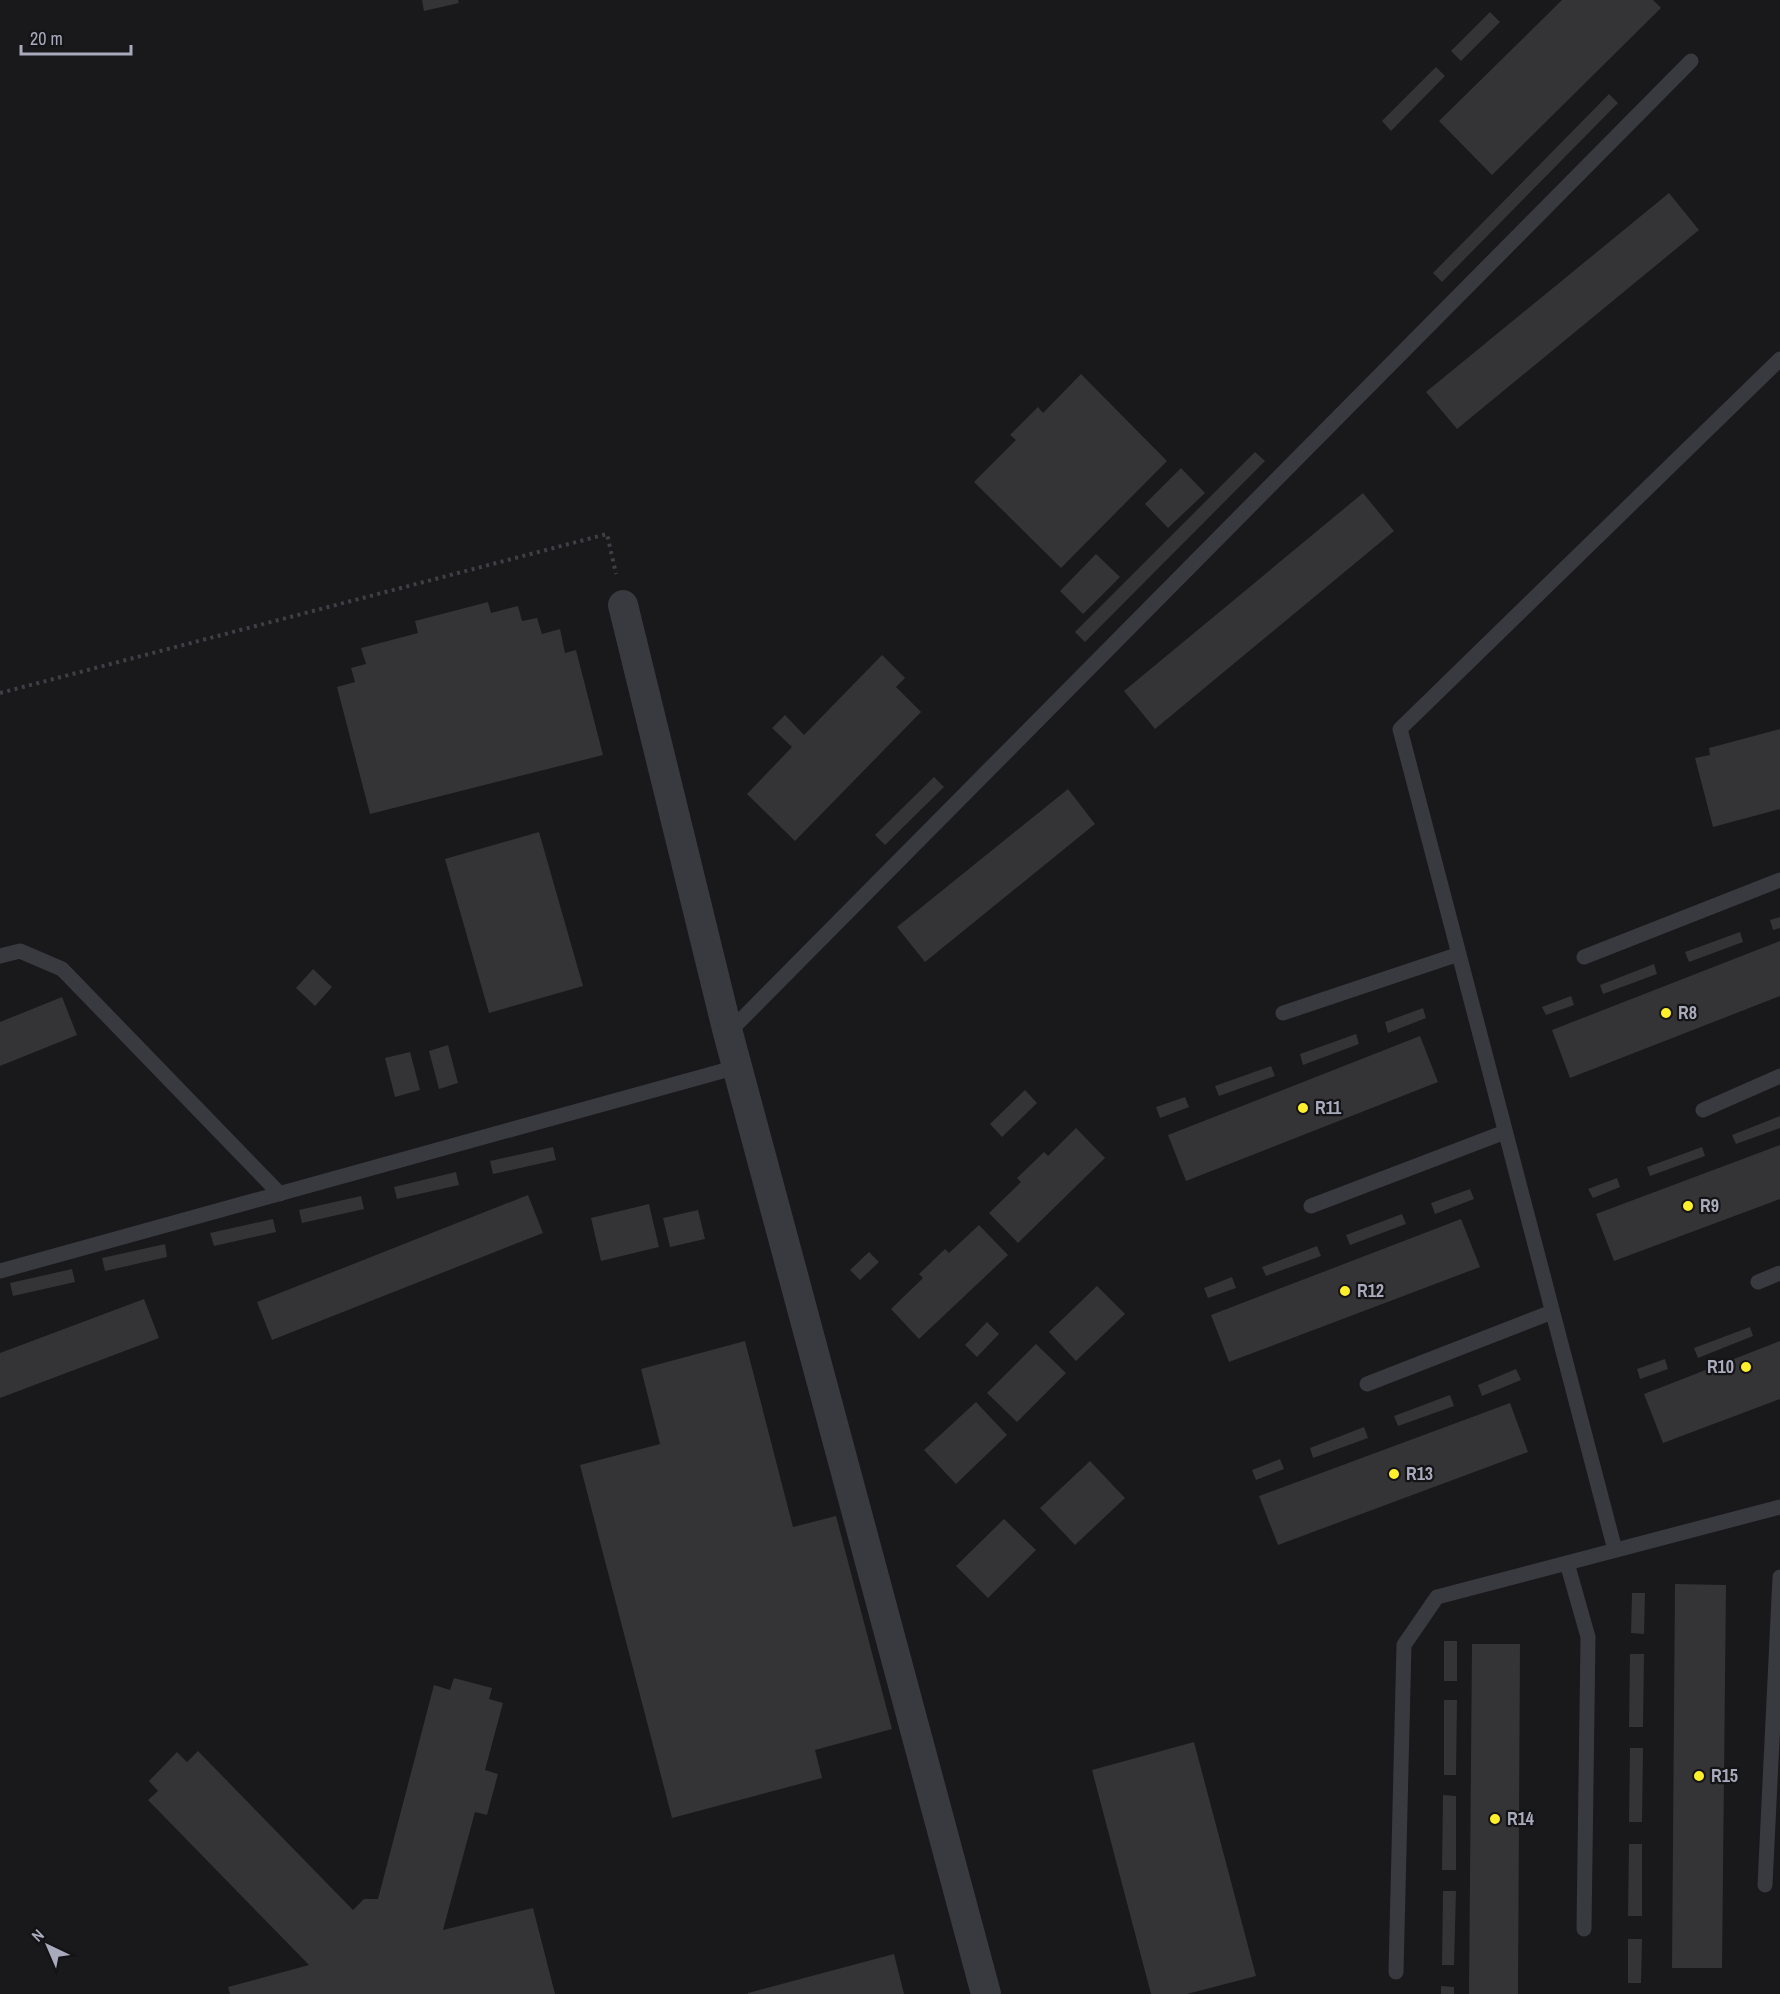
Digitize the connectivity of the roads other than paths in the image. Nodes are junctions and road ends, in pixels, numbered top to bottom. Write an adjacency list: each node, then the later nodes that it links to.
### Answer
1 (1691, 61): 9 (lane)
2 (1780, 359): 5 (lane)
3 (623, 605): 9 (street)
4 (1780, 880): 7 (lane)
5 (1458, 954): 8 (lane); 13 (lane)
6 (0, 956): 14 (lane)
7 (1584, 957)
8 (1283, 1013)
9 (728, 1033): 10 (street)
10 (737, 1067): 14 (lane); 28 (street)
11 (1780, 1076): 12 (lane)
12 (1703, 1110)
13 (1505, 1132): 15 (lane); 19 (lane)
14 (279, 1194): 16 (lane)
15 (1311, 1206)
16 (0, 1270)
17 (1780, 1274): 18 (lane)
18 (1758, 1282)
19 (1552, 1312): 20 (lane); 22 (lane)
20 (1367, 1384)
21 (1780, 1507): 22 (lane)
22 (1614, 1550): 23 (lane)
23 (1567, 1563): 26 (lane); 27 (lane)
24 (1780, 1577): 25 (lane)
25 (1765, 1885)
26 (1584, 1929)
27 (1396, 1972)
28 (986, 1994)

